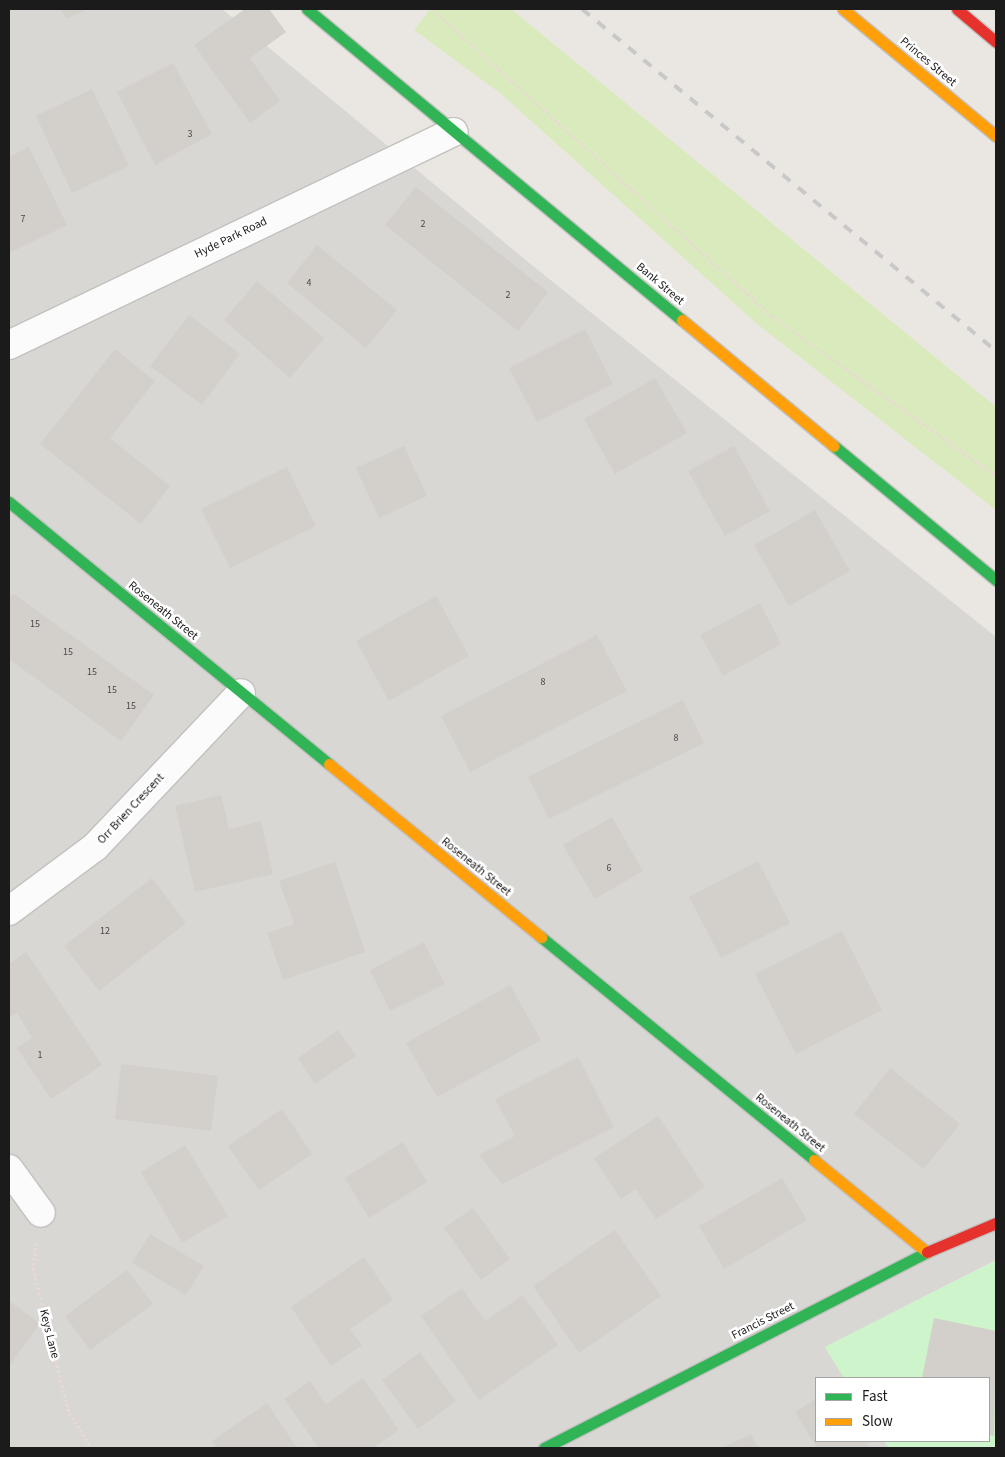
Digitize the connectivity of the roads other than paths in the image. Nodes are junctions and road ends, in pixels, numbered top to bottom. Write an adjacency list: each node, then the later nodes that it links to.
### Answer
1 (307, 9): 5 (main road, Bank Street)
2 (842, 9): 6 (main road, Princes Street)
3 (957, 9): 4 (main road)
4 (996, 42)
5 (454, 132): 7 (street, Hyde Park Road); 9 (main road, Bank Street)
6 (996, 136)
7 (9, 344)
8 (9, 502): 10 (main road, Roseneath Street)
9 (996, 580)
10 (241, 693): 11 (street, Orr Brien Crescent); 15 (main road, Roseneath Street)
11 (9, 911)
12 (9, 1169): 13 (street)
13 (41, 1213)
14 (996, 1223): 15 (main road, Francis Street)
15 (927, 1252): 16 (main road, Francis Street)
16 (544, 1448)

